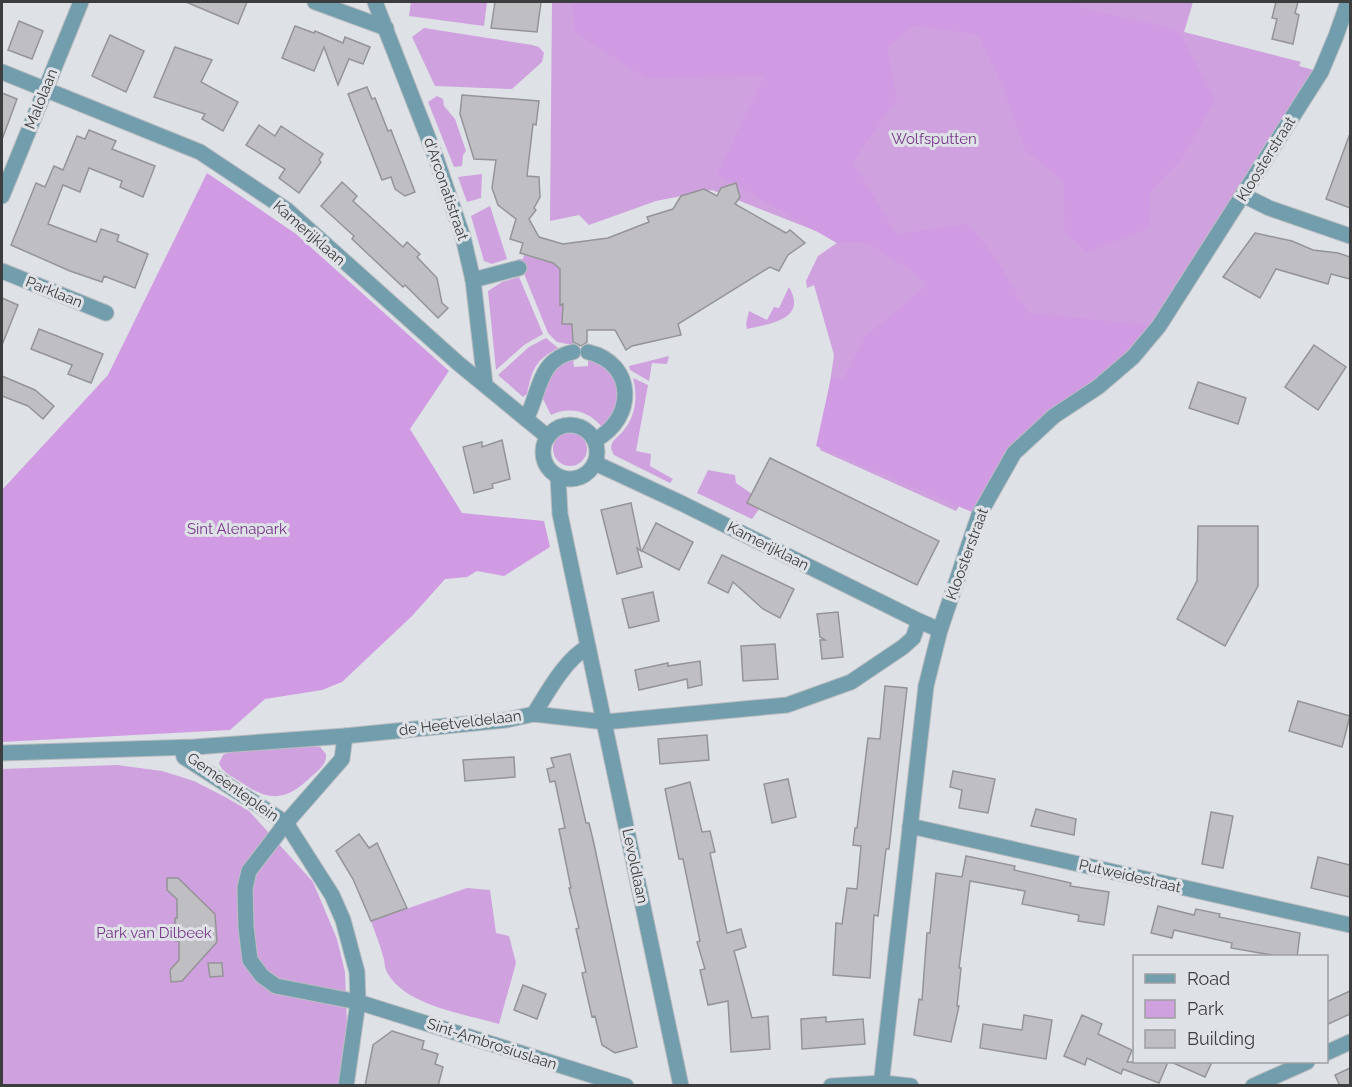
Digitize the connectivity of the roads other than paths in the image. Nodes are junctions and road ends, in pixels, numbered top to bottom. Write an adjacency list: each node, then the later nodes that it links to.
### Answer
1 (81, 2): 7 (street, Malolaan)
2 (315, 2): 5 (street)
3 (375, 2): 5 (street, d'Arconatistraat)
4 (1348, 2): 8 (street, Kloosterstraat)
5 (386, 28): 13 (street, d'Arconatistraat)
6 (2, 72): 7 (street, Kamerijklaan)
7 (45, 90): 9 (street, Malolaan); 15 (street, Kamerijklaan)
8 (1243, 195): 10 (street); 22 (street, Kloosterstraat)
9 (2, 196)
10 (1350, 236)
11 (519, 268): 13 (street)
12 (2, 271): 14 (street, Parklaan)
13 (473, 280): 15 (street, d'Arconatistraat)
14 (106, 313)
15 (485, 384): 16 (street, Kamerijklaan)
16 (526, 419): 17 (street, Kamerijklaan); 18 (street)
17 (548, 437): 18 (street); 20 (street)
18 (595, 440): 19 (street)
19 (595, 463): 20 (street); 21 (street, Kamerijklaan)
20 (558, 476): 23 (street, Levoldlaan)
21 (919, 621): 22 (street, Kamerijklaan); 25 (street, de Heetveldelaan)
22 (940, 630): 30 (street, Kloosterstraat)
23 (588, 647): 24 (street); 25 (street, Levoldlaan)
24 (534, 714): 25 (street, de Heetveldelaan); 26 (street, de Heetveldelaan)
25 (605, 722): 39 (street, Levoldlaan)
26 (345, 736): 27 (street, de Heetveldelaan); 29 (street, Gemeenteplein)
27 (182, 748): 28 (street, de Heetveldelaan); 29 (street, Gemeenteplein)
28 (2, 753)
29 (286, 823): 32 (street, Gemeenteplein); 32 (street, Gemeenteplein)
30 (910, 826): 31 (street, Putweidestraat); 36 (street, Kloosterstraat)
31 (1350, 925)
32 (358, 1002): 37 (street, Gemeenteplein); 38 (street, Sint-Ambrosiuslaan)
33 (1350, 1042): 34 (street)
34 (1328, 1052)
35 (1305, 1063): 42 (street)
36 (882, 1084): 40 (street); 41 (street)
37 (346, 1086)
38 (626, 1086)
39 (681, 1086)
40 (831, 1086)
41 (910, 1086)
42 (1253, 1086)

